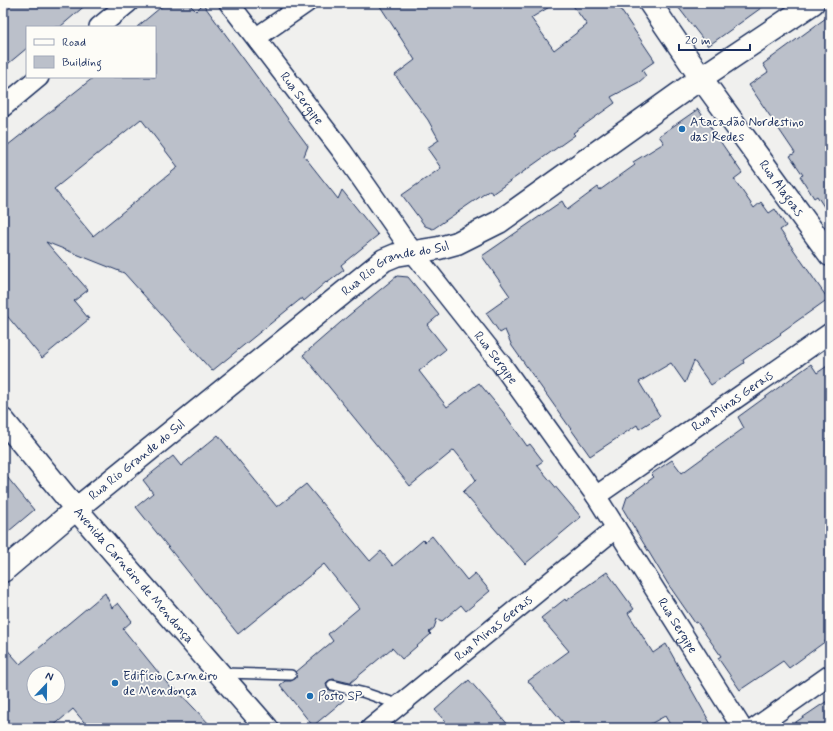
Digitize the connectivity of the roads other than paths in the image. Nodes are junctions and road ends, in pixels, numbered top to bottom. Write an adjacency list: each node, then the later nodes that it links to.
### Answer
1 (128, 3): 6 (street)
2 (230, 3): 7 (street, Rua Sergipe)
3 (306, 3): 7 (street)
4 (650, 3): 9 (street, Rua Alagoas)
5 (813, 3): 9 (street, Rua Rio Grande do Sul)
6 (101, 26)
7 (257, 37): 11 (street, Rua Sergipe)
8 (38, 78): 10 (street)
9 (701, 78): 11 (street, Rua Rio Grande do Sul); 12 (street, Rua Alagoas)
10 (3, 107)
11 (412, 251): 15 (street, Rua Sergipe); 16 (street, Rua Rio Grande do Sul)
12 (830, 255)
13 (830, 333): 15 (street, Rua Minas Gerais)
14 (3, 420): 16 (street, Avenida Carneiro de Mendonça)
15 (596, 496): 17 (street, Rua Sergipe)
16 (76, 509): 18 (street, Rua Rio Grande do Sul); 19 (street, Avenida Carneiro de Mendonça)
17 (616, 528): 23 (street, Rua Minas Gerais); 26 (street, Rua Sergipe)
18 (3, 571)
19 (219, 673): 21 (lane); 24 (street, Avenida Carneiro de Mendonça)
20 (830, 675): 27 (street)
21 (291, 676)
22 (332, 685): 23 (lane)
23 (400, 705): 25 (street, Rua Minas Gerais)
24 (267, 728)
25 (371, 728)
26 (742, 728)
27 (755, 728)

